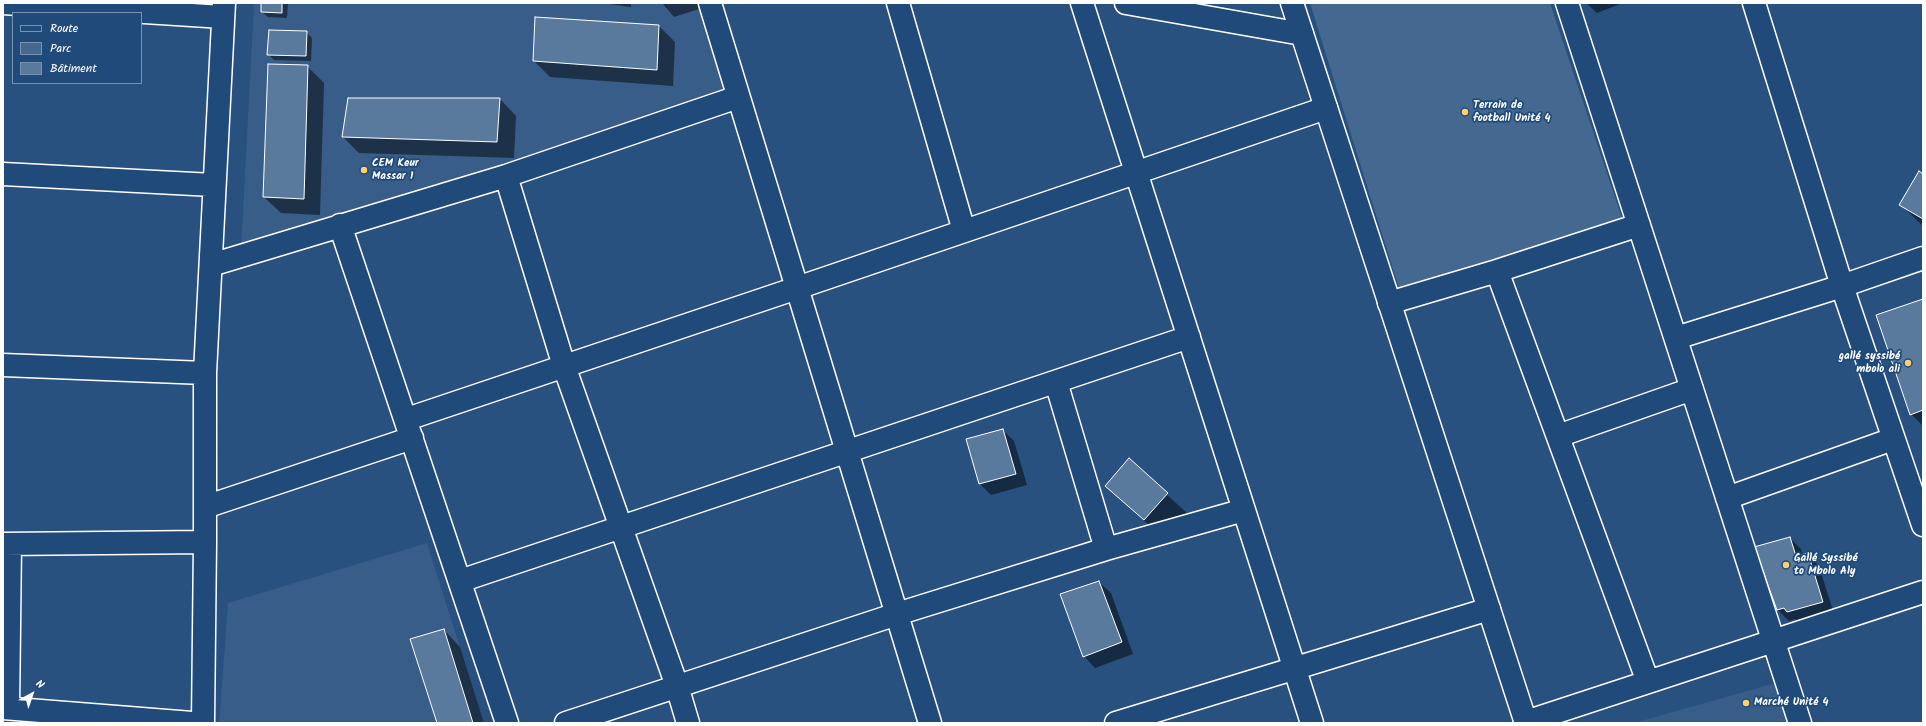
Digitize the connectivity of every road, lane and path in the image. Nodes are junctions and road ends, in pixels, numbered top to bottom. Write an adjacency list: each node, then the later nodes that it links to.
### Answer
1 (3, 3): 9 (street)
2 (710, 3): 11 (street)
3 (898, 3): 19 (street)
4 (1082, 3): 13 (street)
5 (1126, 3): 10 (street)
6 (1292, 3): 10 (street)
7 (1568, 3): 18 (street)
8 (1754, 3): 23 (street)
9 (224, 10): 16 (street)
10 (1302, 34): 12 (street)
11 (738, 97): 15 (street); 24 (street)
12 (1326, 108): 13 (street); 25 (street)
13 (1136, 173): 19 (street); 26 (street)
14 (3, 174): 16 (street)
15 (506, 176): 17 (street); 29 (street)
16 (213, 185): 21 (street)
17 (340, 225): 21 (street); 33 (street)
18 (1639, 225): 22 (street); 27 (street)
19 (964, 231): 24 (street)
20 (1923, 258): 23 (street)
21 (211, 265): 30 (street)
22 (1497, 271): 25 (street); 34 (street)
23 (1842, 286): 27 (street); 35 (street)
24 (797, 288): 29 (street); 36 (street)
25 (1389, 303): 47 (street)
26 (1189, 337): 31 (street); 39 (street)
27 (1676, 338): 32 (street)
28 (3, 365): 30 (street)
29 (564, 366): 33 (street); 41 (street)
30 (205, 373): 38 (street)
31 (1056, 382): 36 (street); 44 (street)
32 (1692, 389): 34 (street); 37 (street)
33 (410, 428): 38 (street); 45 (street)
34 (1558, 436): 51 (street)
35 (1893, 439): 37 (street); 40 (street)
36 (847, 451): 41 (street); 48 (street)
37 (1728, 498): 49 (street)
38 (205, 507): 42 (street)
39 (1244, 510): 44 (street); 50 (street)
40 (1923, 525)
41 (621, 527): 45 (street); 52 (street)
42 (205, 542): 43 (street); 56 (street)
43 (7, 544): 53 (street)
44 (1106, 549): 48 (street)
45 (460, 581): 57 (street)
46 (1923, 592): 49 (street)
47 (1489, 609): 50 (street); 54 (street)
48 (897, 614): 52 (street); 60 (street)
49 (1774, 640): 51 (street); 63 (street)
50 (1295, 669): 61 (street); 62 (street)
51 (1648, 682): 54 (street)
52 (677, 686): 58 (street); 59 (street)
53 (5, 708): 55 (street)
54 (1526, 722)
55 (192, 723)
56 (203, 723)
57 (507, 723)
58 (566, 723)
59 (688, 723)
60 (930, 723)
61 (1116, 723)
62 (1312, 723)
63 (1800, 723)

